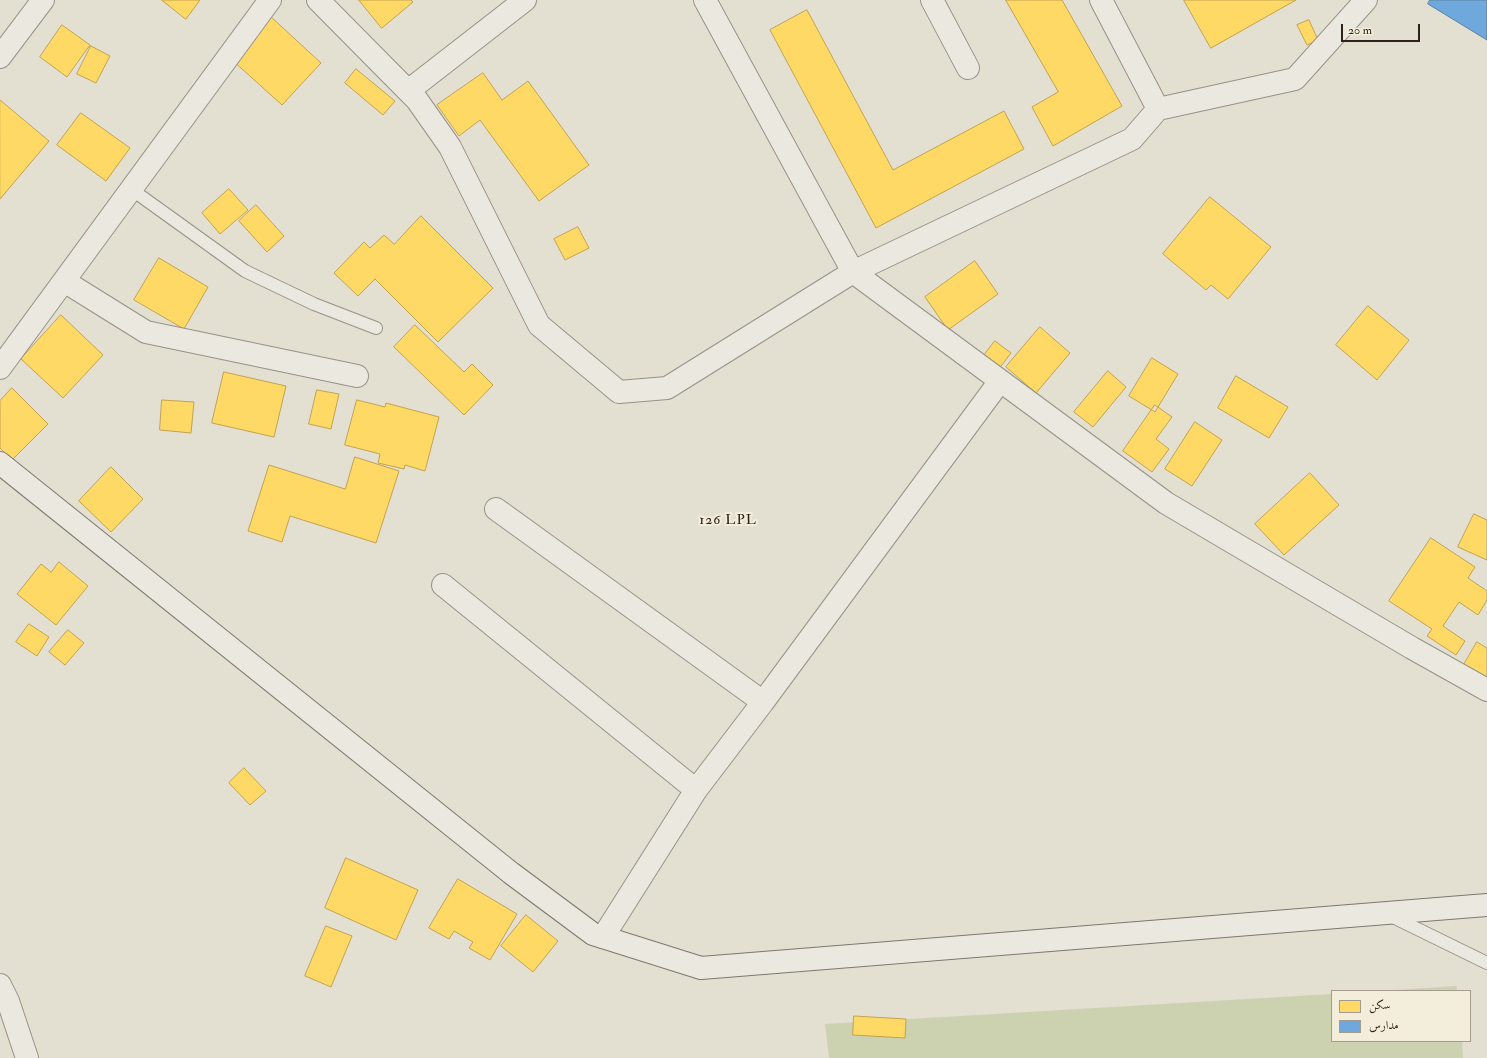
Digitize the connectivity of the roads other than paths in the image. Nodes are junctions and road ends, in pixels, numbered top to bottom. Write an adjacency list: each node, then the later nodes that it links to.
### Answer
1 (43, 0): 9 (street)
2 (270, 0): 13 (street)
3 (318, 0): 11 (street)
4 (525, 0): 11 (street)
5 (705, 0): 14 (street)
6 (932, 0): 10 (street)
7 (1101, 0): 12 (street)
8 (1366, 0): 12 (street)
9 (0, 56)
10 (968, 68)
11 (408, 91): 14 (street)
12 (1158, 109): 14 (street)
13 (131, 189): 15 (street); 16 (lane)
14 (853, 272): 19 (street)
15 (64, 282): 17 (street); 18 (street)
16 (376, 328)
17 (0, 368)
18 (357, 376)
19 (1000, 380): 23 (street); 24 (street)
20 (0, 463): 28 (street)
21 (496, 509): 24 (street)
22 (443, 585): 25 (street)
23 (1487, 690)
24 (763, 702): 25 (street)
25 (696, 790): 28 (street)
26 (1487, 905): 27 (street)
27 (1384, 913): 28 (street); 29 (lane)
28 (603, 937)
29 (1487, 963)
30 (0, 985): 31 (street)
31 (27, 1058)

